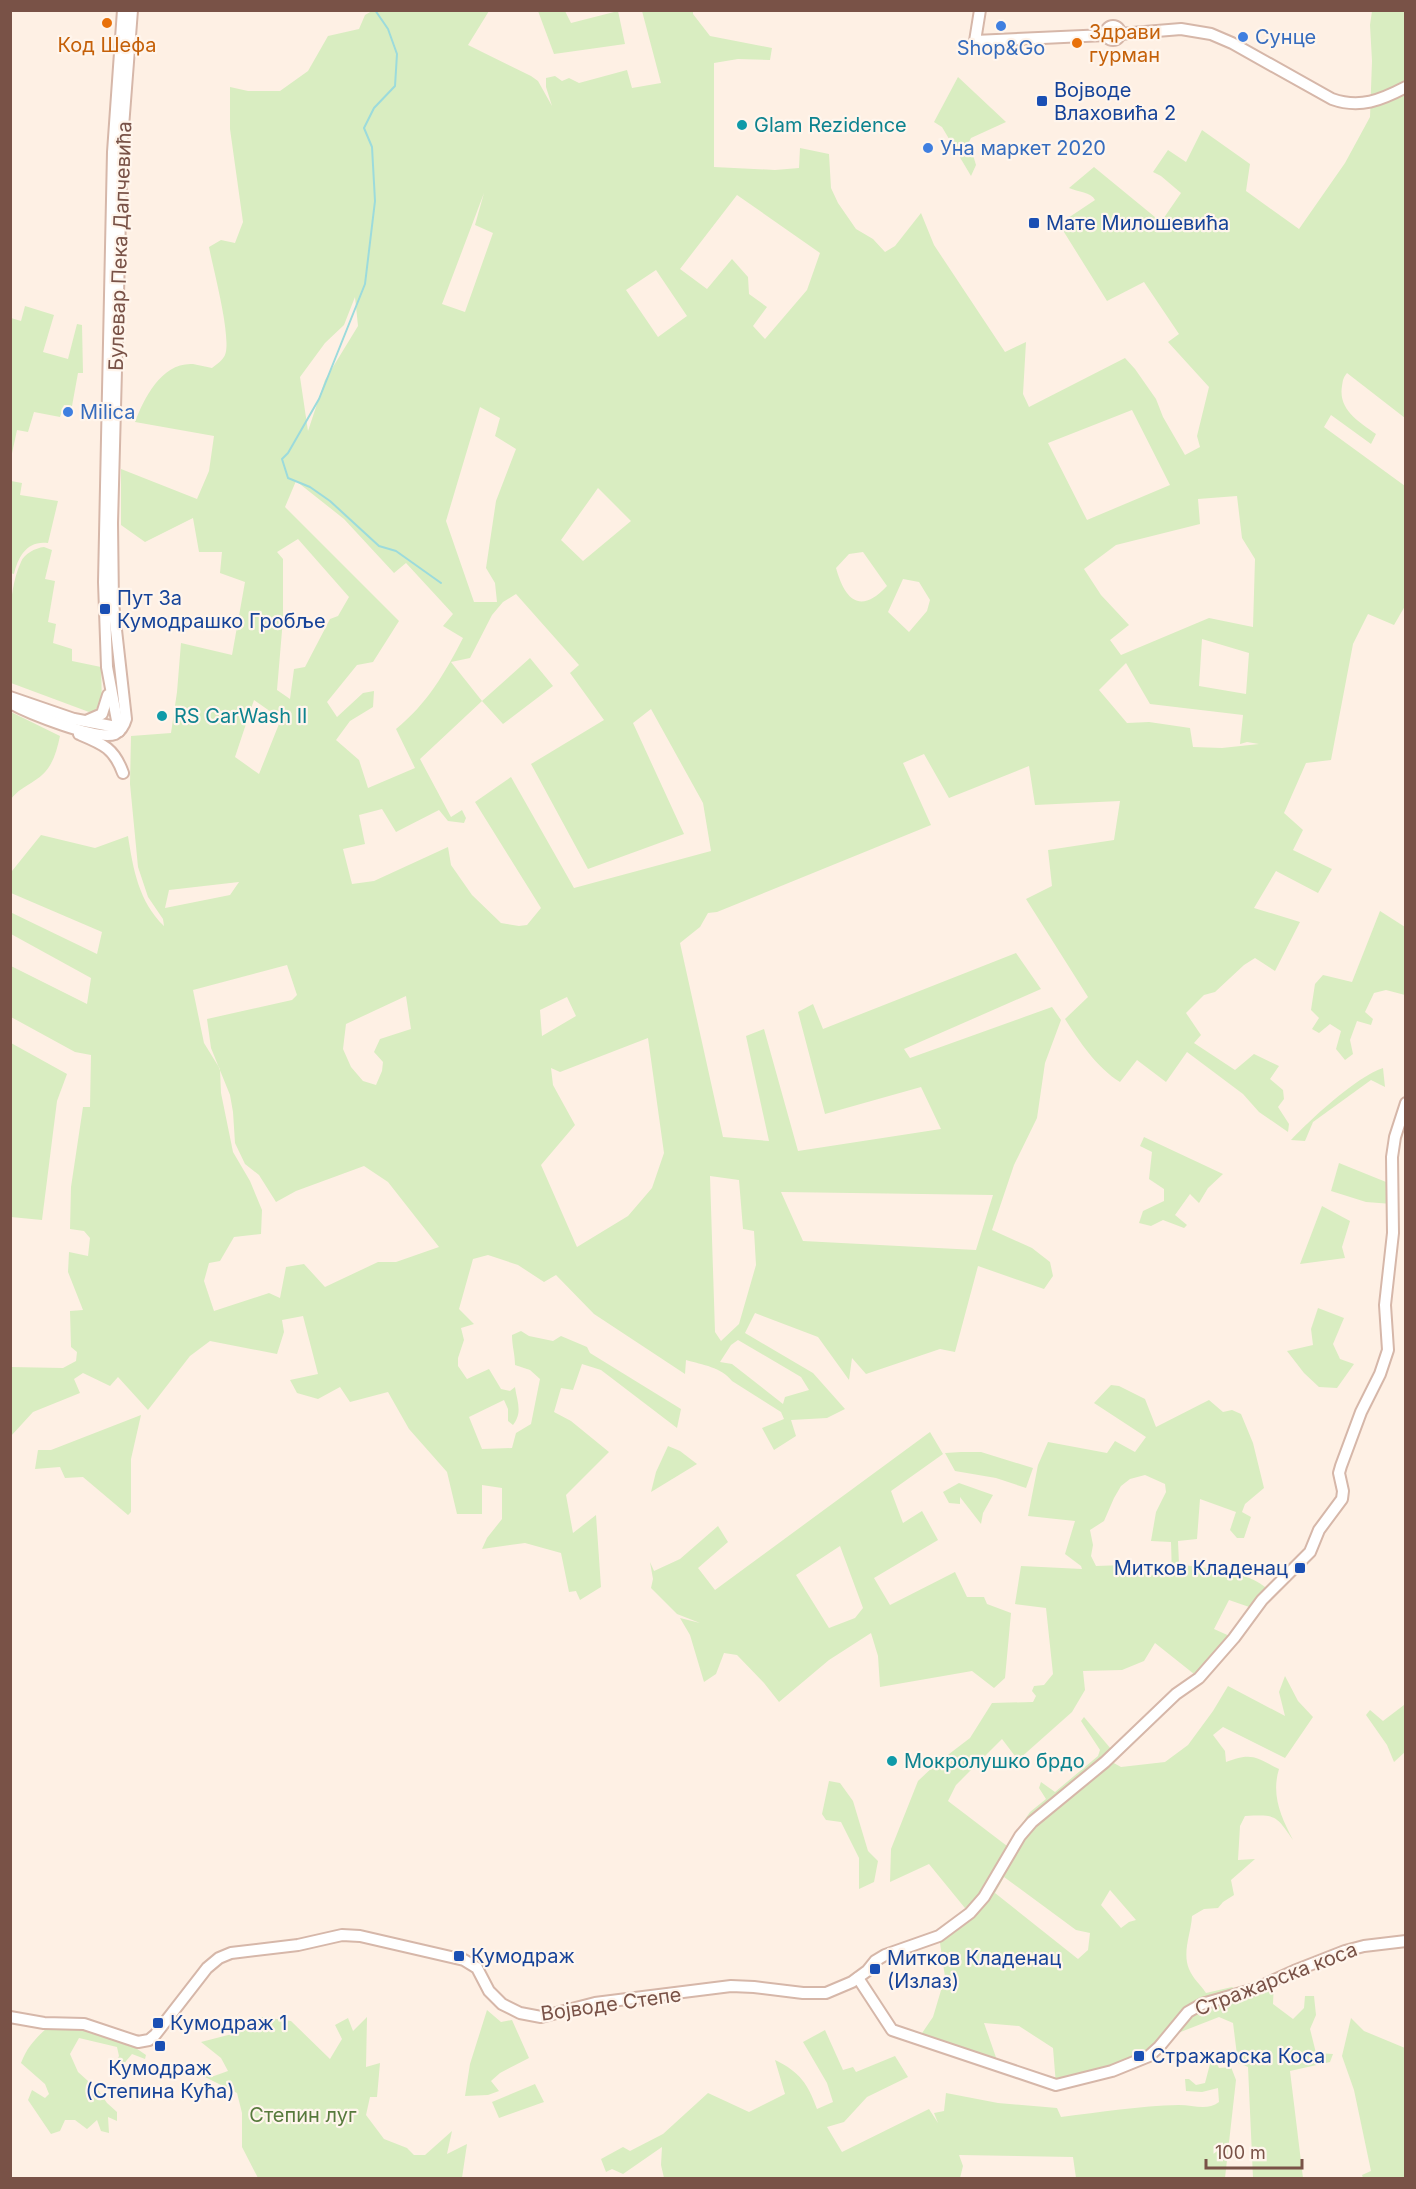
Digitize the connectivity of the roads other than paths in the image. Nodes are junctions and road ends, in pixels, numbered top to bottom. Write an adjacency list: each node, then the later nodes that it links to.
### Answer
1 (123, 10): 5 (street, Булевар Пека Дапчевића)
2 (132, 10): 5 (street, Булевар Пека Дапчевића)
3 (980, 10): 4 (street)
4 (1406, 87)
5 (117, 147): 6 (street, Булевар Пека Дапчевића); 11 (street, Булевар Пека Дапчевића)
6 (109, 689): 9 (street); 11 (street, Булевар Пека Дапчевића)
7 (10, 697): 9 (street)
8 (10, 703): 10 (street)
9 (86, 722): 11 (street)
10 (54, 724): 11 (street); 12 (street)
11 (119, 731)
12 (123, 773)
13 (1406, 1103): 15 (street)
14 (1406, 1941): 15 (street, Стражарска коса)
15 (858, 1978): 16 (street, Војводе Степе)
16 (10, 2017)

